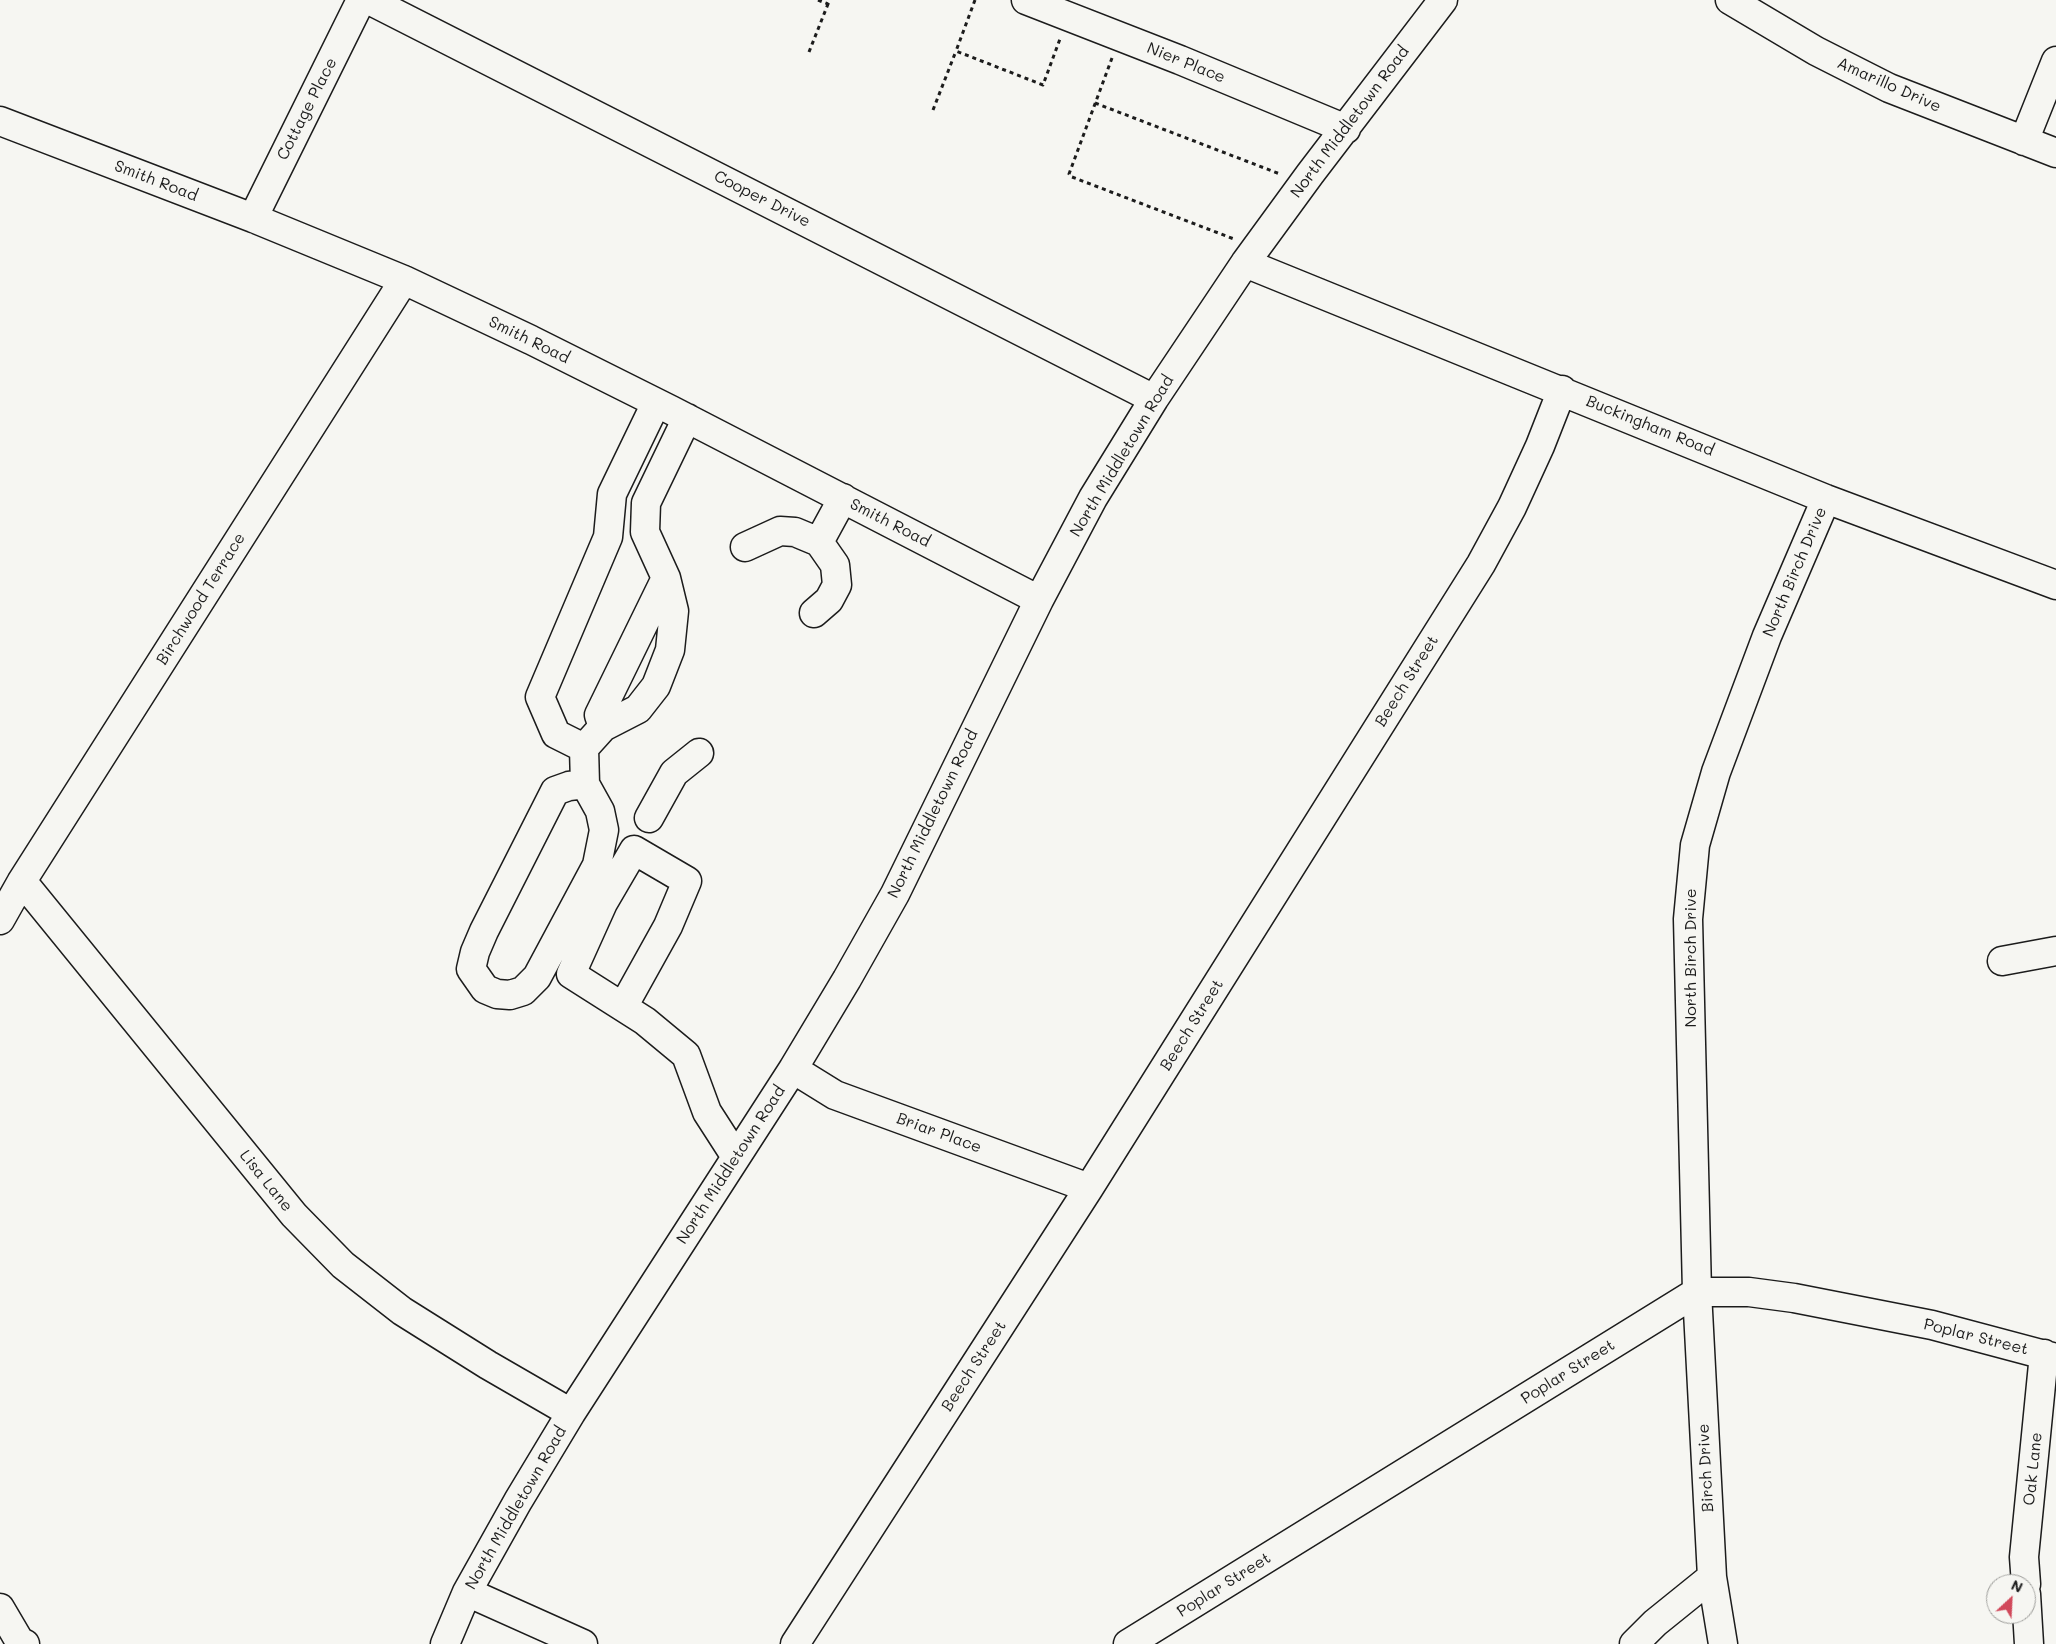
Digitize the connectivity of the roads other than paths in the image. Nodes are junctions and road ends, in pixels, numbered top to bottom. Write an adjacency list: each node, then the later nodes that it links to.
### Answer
1 (361, 0): 11 (street, Cottage Place)
2 (369, 0): 15 (street, Cooper Drive)
3 (1026, 0): 8 (street, Nier Place)
4 (1444, 0): 8 (street, North Middletown Road)
5 (1730, 0): 9 (street, Amarillo Drive)
6 (2056, 61): 9 (street)
7 (0, 120): 11 (street, Smith Road)
8 (1346, 129): 12 (street, North Middletown Road)
9 (2024, 141): 10 (street, Amarillo Drive)
10 (2056, 153)
11 (252, 218): 13 (street, Smith Road)
12 (1245, 262): 14 (street, Buckingham Road); 15 (street, North Middletown Road)
13 (404, 280): 16 (street, Smith Road); 34 (street, Birchwood Terrace)
14 (1562, 390): 19 (street, Buckingham Road); 42 (street, Beech Street)
15 (1154, 400): 26 (street, North Middletown Road)
16 (656, 402): 17 (street, Smith Road); 21 (street)
17 (687, 418): 18 (street, Smith Road); 20 (street)
18 (843, 498): 22 (street); 26 (street, Smith Road)
19 (1826, 499): 25 (street, Buckingham Road); 43 (street, North Birch Drive)
20 (645, 532): 21 (street); 24 (street)
21 (608, 537): 29 (street)
22 (819, 542): 23 (street); 27 (street)
23 (745, 547)
24 (666, 578): 28 (street); 28 (street)
25 (2056, 585)
26 (1039, 600): 40 (street, North Middletown Road)
27 (814, 612)
28 (603, 727): 29 (street)
29 (584, 748): 31 (street)
30 (699, 753): 32 (street)
31 (585, 784): 33 (street); 33 (street)
32 (644, 833): 35 (street); 39 (street)
33 (597, 865): 35 (street)
34 (22, 881): 36 (street, Birchwood Terrace); 45 (street, Lisa Lane)
35 (603, 903): 39 (street)
36 (0, 920)
37 (2056, 951): 38 (street)
38 (2002, 961)
39 (623, 1007): 41 (street)
40 (793, 1069): 41 (street, North Middletown Road); 42 (street, Briar Place)
41 (736, 1157): 45 (street, North Middletown Road)
42 (1089, 1188): 54 (street, Beech Street)
43 (1697, 1292): 44 (street, Poplar Street); 47 (street, Birch Drive); 55 (street, Poplar Street)
44 (2050, 1356): 46 (street, Oak Lane)
45 (571, 1414): 48 (street, North Middletown Road)
46 (2025, 1574)
47 (1712, 1576): 56 (street); 57 (street, Birch Drive)
48 (467, 1592): 52 (street, North Middletown Road); 53 (street)
49 (0, 1608): 51 (street)
50 (2027, 1624): 58 (street)
51 (25, 1644)
52 (445, 1644)
53 (583, 1644)
54 (795, 1644)
55 (1128, 1644)
56 (1634, 1644)
57 (1723, 1644)
58 (2028, 1644)

